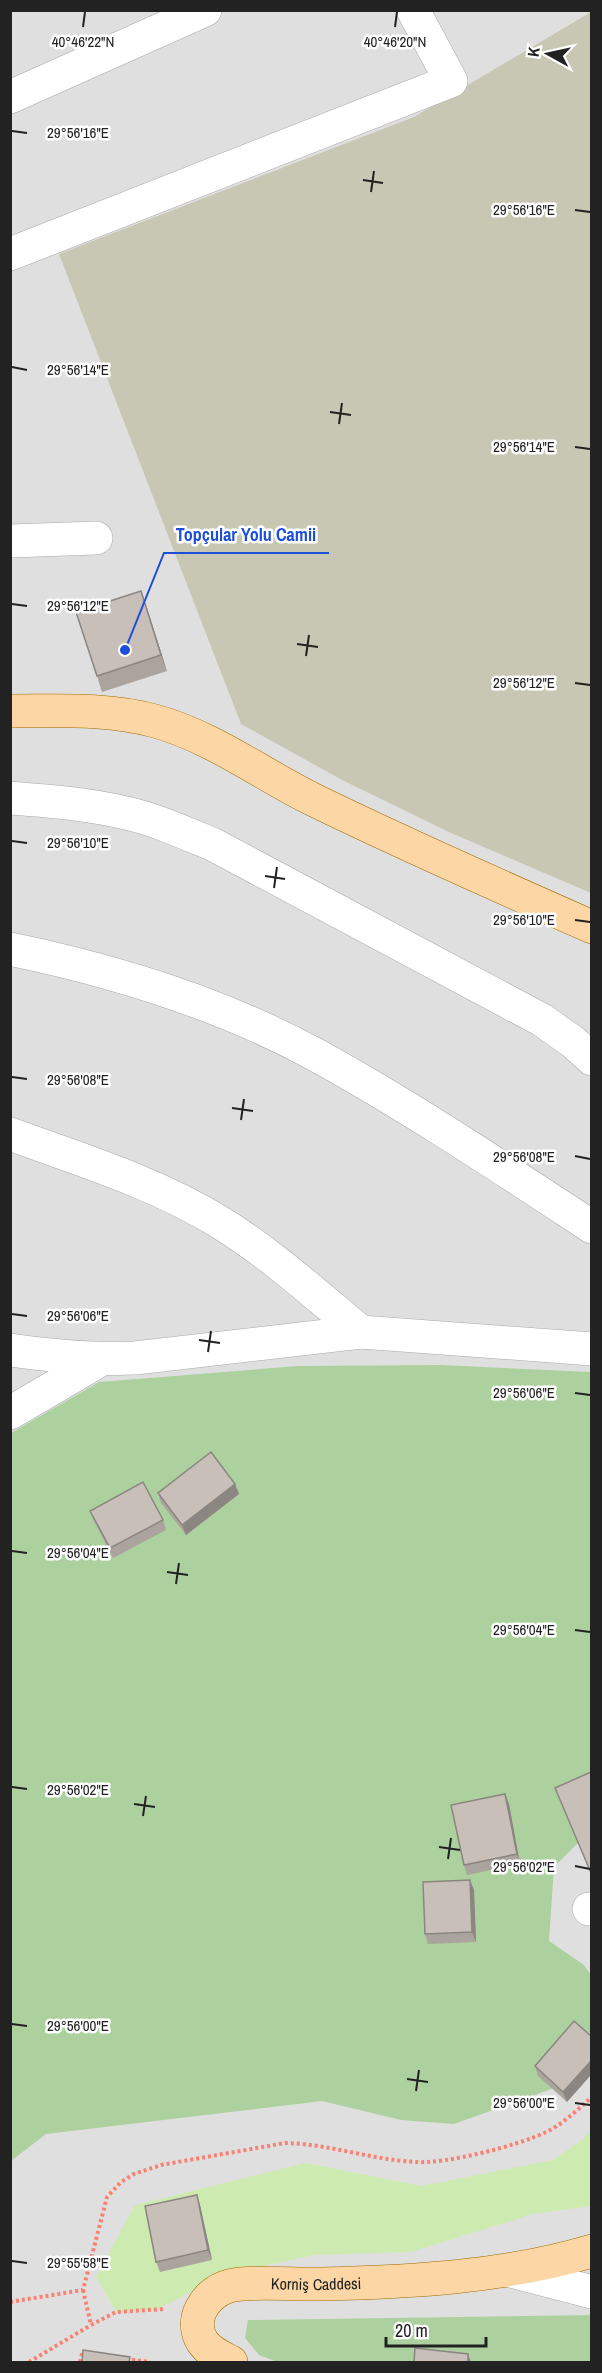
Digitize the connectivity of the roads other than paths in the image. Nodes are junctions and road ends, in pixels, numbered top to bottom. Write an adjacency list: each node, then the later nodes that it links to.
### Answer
1 (204, 10): 3 (street)
2 (412, 10): 4 (street)
3 (10, 97)
4 (10, 254)
5 (96, 538): 6 (street)
6 (10, 541)
7 (10, 711): 9 (main road)
8 (10, 798): 11 (street)
9 (591, 927)
10 (10, 949): 13 (street)
11 (591, 1059)
12 (10, 1134): 14 (street)
13 (591, 1227)
14 (361, 1332): 15 (street); 17 (street)
15 (591, 1349)
16 (10, 1350): 17 (street)
17 (102, 1359): 18 (street)
18 (10, 1413)
19 (591, 2251): 20 (main road, Korniş Caddesi)
20 (511, 2271): 21 (street); 22 (main road, Korniş Caddesi)
21 (591, 2292)
22 (231, 2362)

